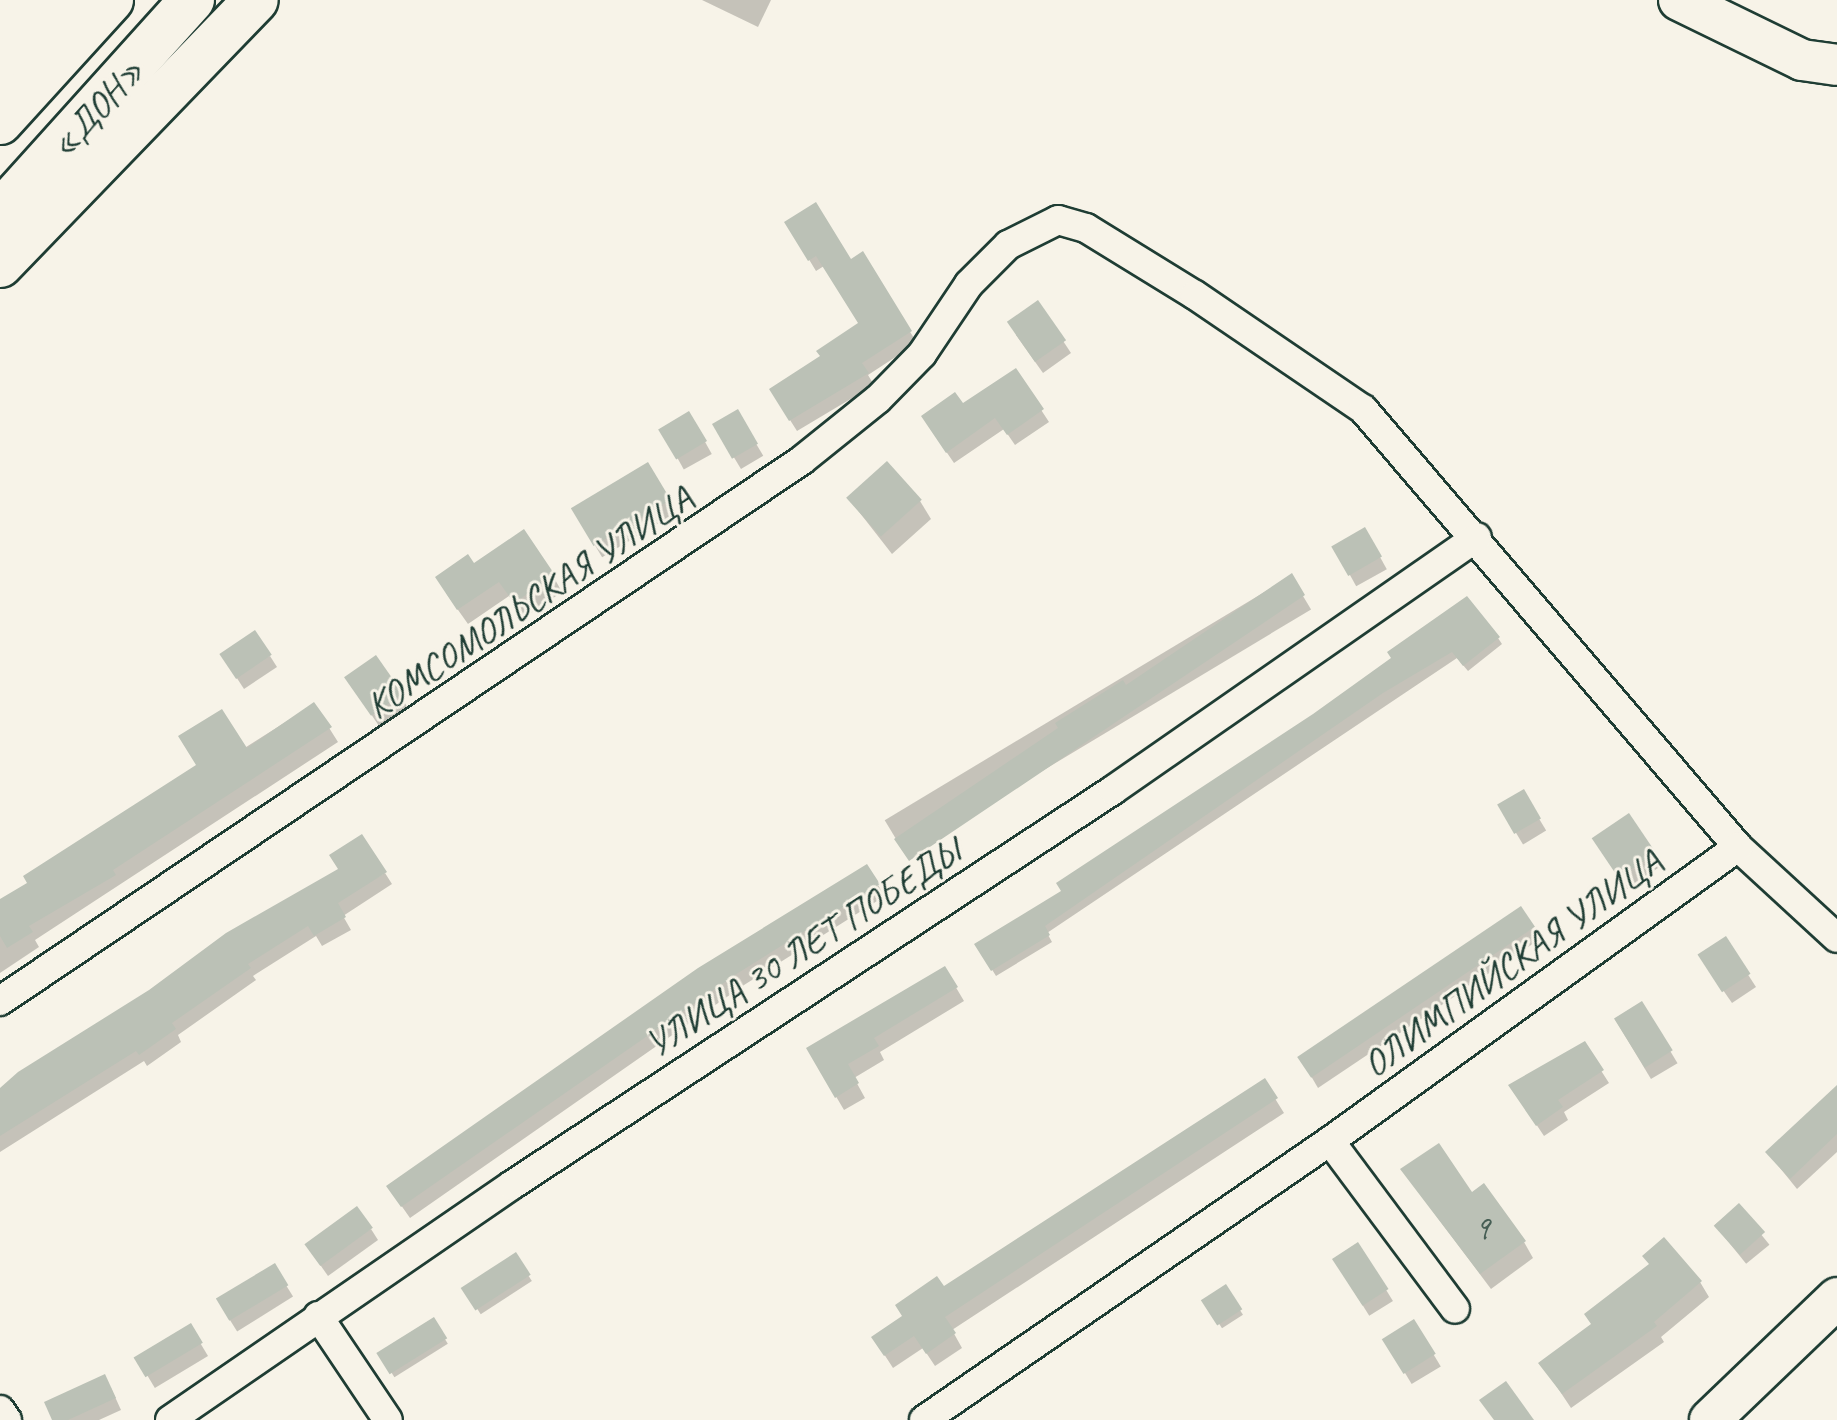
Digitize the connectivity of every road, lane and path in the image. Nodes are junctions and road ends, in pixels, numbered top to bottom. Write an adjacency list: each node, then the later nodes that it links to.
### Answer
1 (22, 0): 8 (highway)
2 (67, 0): 10 (highway)
3 (111, 0): 11 (highway, «ДОН»)
4 (192, 0): 12 (highway, «ДОН»)
5 (256, 0): 13 (highway)
6 (1679, 0): 9 (main road)
7 (1736, 0): 9 (main road)
8 (0, 28)
9 (1835, 58)
10 (0, 74)
11 (0, 122)
12 (0, 213)
13 (0, 265)
14 (1477, 537): 15 (street); 17 (street, КОМСОМОЛЬСКАЯ УЛИЦА); 21 (street, УЛИЦА 30 ЛЕТ ПОБЕДЫ)
15 (1738, 847): 16 (street); 18 (street, ОЛИМПИЙСКАЯ УЛИЦА)
16 (1837, 938)
17 (0, 1001)
18 (1330, 1141): 20 (street); 26 (street, ОЛИМПИЙСКАЯ УЛИЦА)
19 (1837, 1298): 27 (main road)
20 (1455, 1309)
21 (318, 1316): 24 (street, УЛИЦА 30 ЛЕТ ПОБЕДЫ); 25 (street)
22 (0, 1410): 23 (street)
23 (7, 1420)
24 (170, 1420)
25 (388, 1420)
26 (924, 1420)
27 (1710, 1420)

